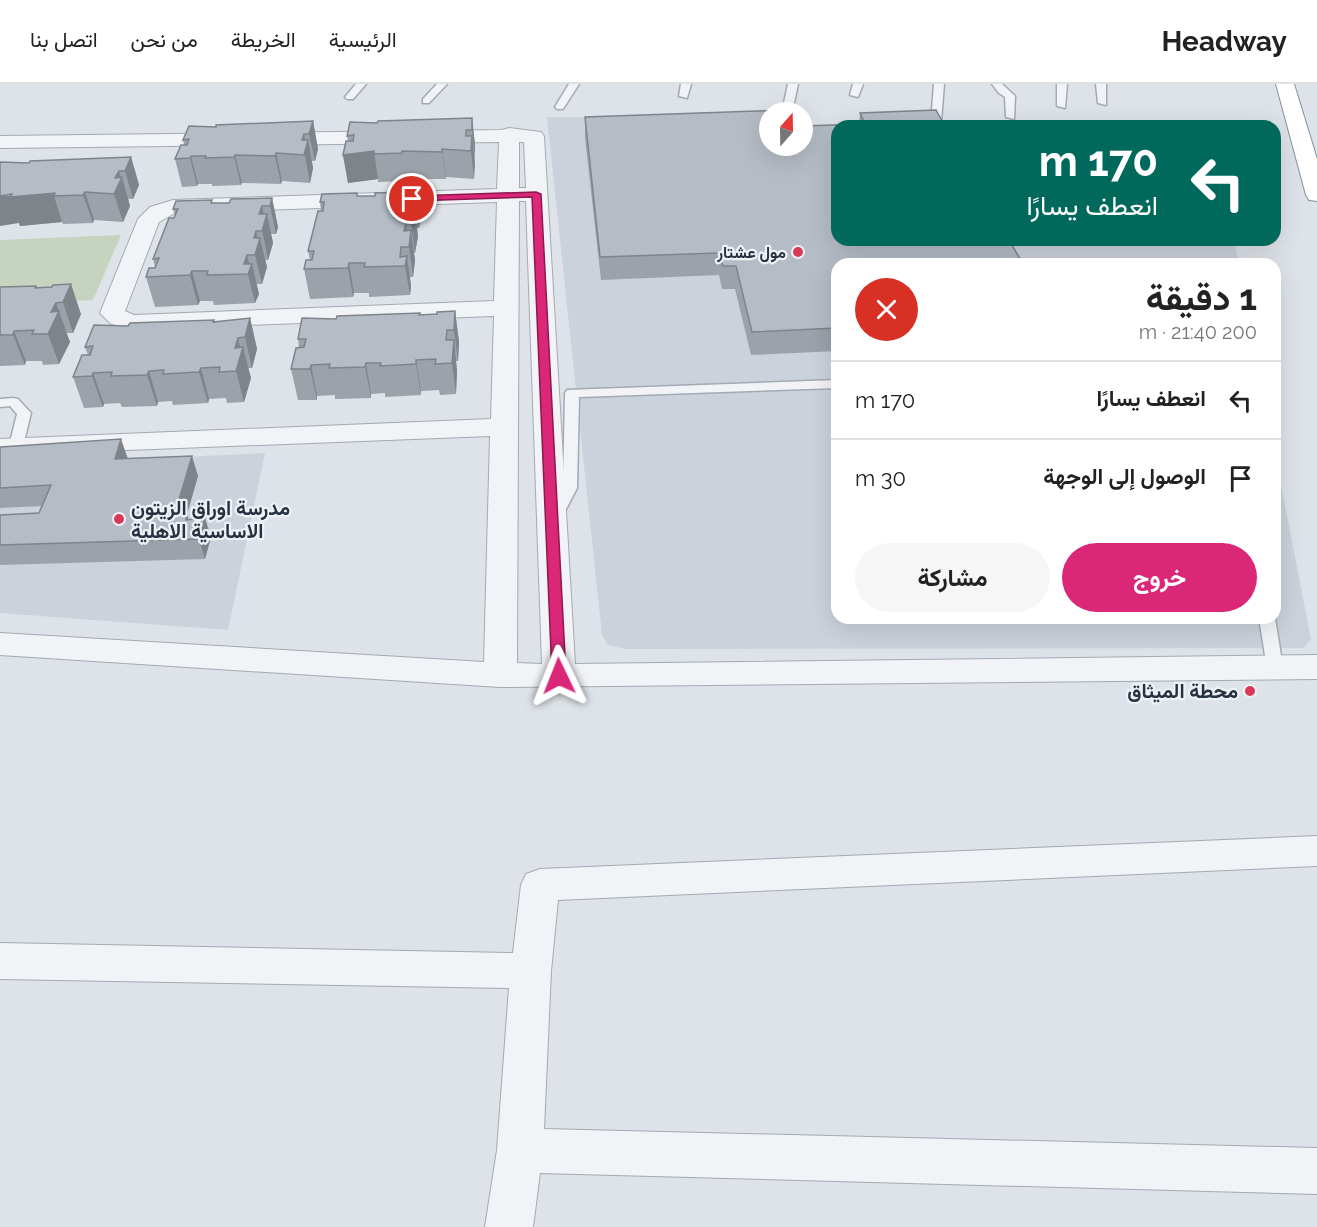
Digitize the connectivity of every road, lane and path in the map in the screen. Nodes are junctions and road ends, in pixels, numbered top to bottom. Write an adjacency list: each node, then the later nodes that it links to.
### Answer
1 (361, 84): 14 (lane)
2 (442, 84): 15 (lane)
3 (574, 84): 19 (lane)
4 (686, 84): 13 (lane)
5 (793, 84): 16 (lane)
6 (858, 84): 12 (lane)
7 (939, 84): 21 (lane)
8 (997, 84): 20 (lane)
9 (1062, 84): 18 (lane)
10 (1101, 84): 17 (lane)
11 (1285, 84): 26 (highway)
12 (855, 95)
13 (684, 96)
14 (350, 97)
15 (426, 100)
16 (789, 102)
17 (1103, 103)
18 (1062, 106)
19 (560, 107)
20 (1011, 117)
21 (936, 120)
22 (509, 134): 23 (street); 24 (street); 25 (street)
23 (0, 142)
24 (536, 194): 25 (street); 32 (street)
25 (508, 195): 27 (street); 27 (street)
26 (1317, 195)
27 (507, 308): 30 (street)
28 (831, 384): 32 (lane)
29 (0, 403): 31 (lane)
30 (504, 427): 31 (street); 37 (street)
31 (8, 447)
32 (552, 524): 38 (street)
33 (1268, 624): 36 (lane)
34 (0, 644): 37 (street)
35 (1317, 667): 36 (street)
36 (1275, 668): 38 (street)
37 (500, 675): 38 (street)
38 (559, 676)
39 (1317, 851): 41 (street)
40 (0, 961): 41 (street)
41 (531, 971): 42 (street)
42 (520, 1150): 43 (street); 44 (street)
43 (1317, 1171)
44 (509, 1227)

